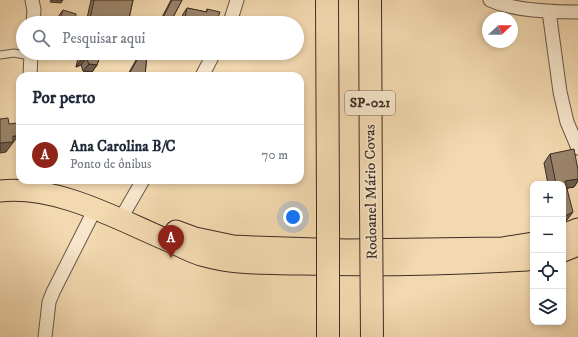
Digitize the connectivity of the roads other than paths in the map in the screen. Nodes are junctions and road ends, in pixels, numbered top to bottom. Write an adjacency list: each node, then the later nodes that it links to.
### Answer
1 (32, 0): 8 (street)
2 (237, 0): 9 (street)
3 (327, 0): 31 (highway, SP-021, bridge)
4 (370, 0): 32 (highway, Rodoanel Mário Covas / SP-021, bridge)
5 (490, 0): 6 (street)
6 (549, 11): 7 (street); 16 (street)
7 (578, 12)
8 (34, 16)
9 (232, 16)
10 (16, 53): 11 (lane)
11 (0, 55)
12 (30, 60): 14 (street)
13 (210, 60): 15 (street)
14 (30, 72)
15 (204, 72)
16 (578, 148)
17 (16, 176): 18 (main road)
18 (0, 178)
19 (62, 184): 23 (main road)
20 (141, 184): 23 (street)
21 (0, 191): 22 (main road)
22 (95, 209): 23 (main road); 30 (street)
23 (122, 215): 26 (main road); 29 (main road)
24 (578, 229): 25 (main road)
25 (566, 234)
26 (530, 244)
27 (578, 245): 28 (main road)
28 (566, 250)
29 (530, 260)
30 (45, 337)
31 (328, 337)
32 (372, 337)

